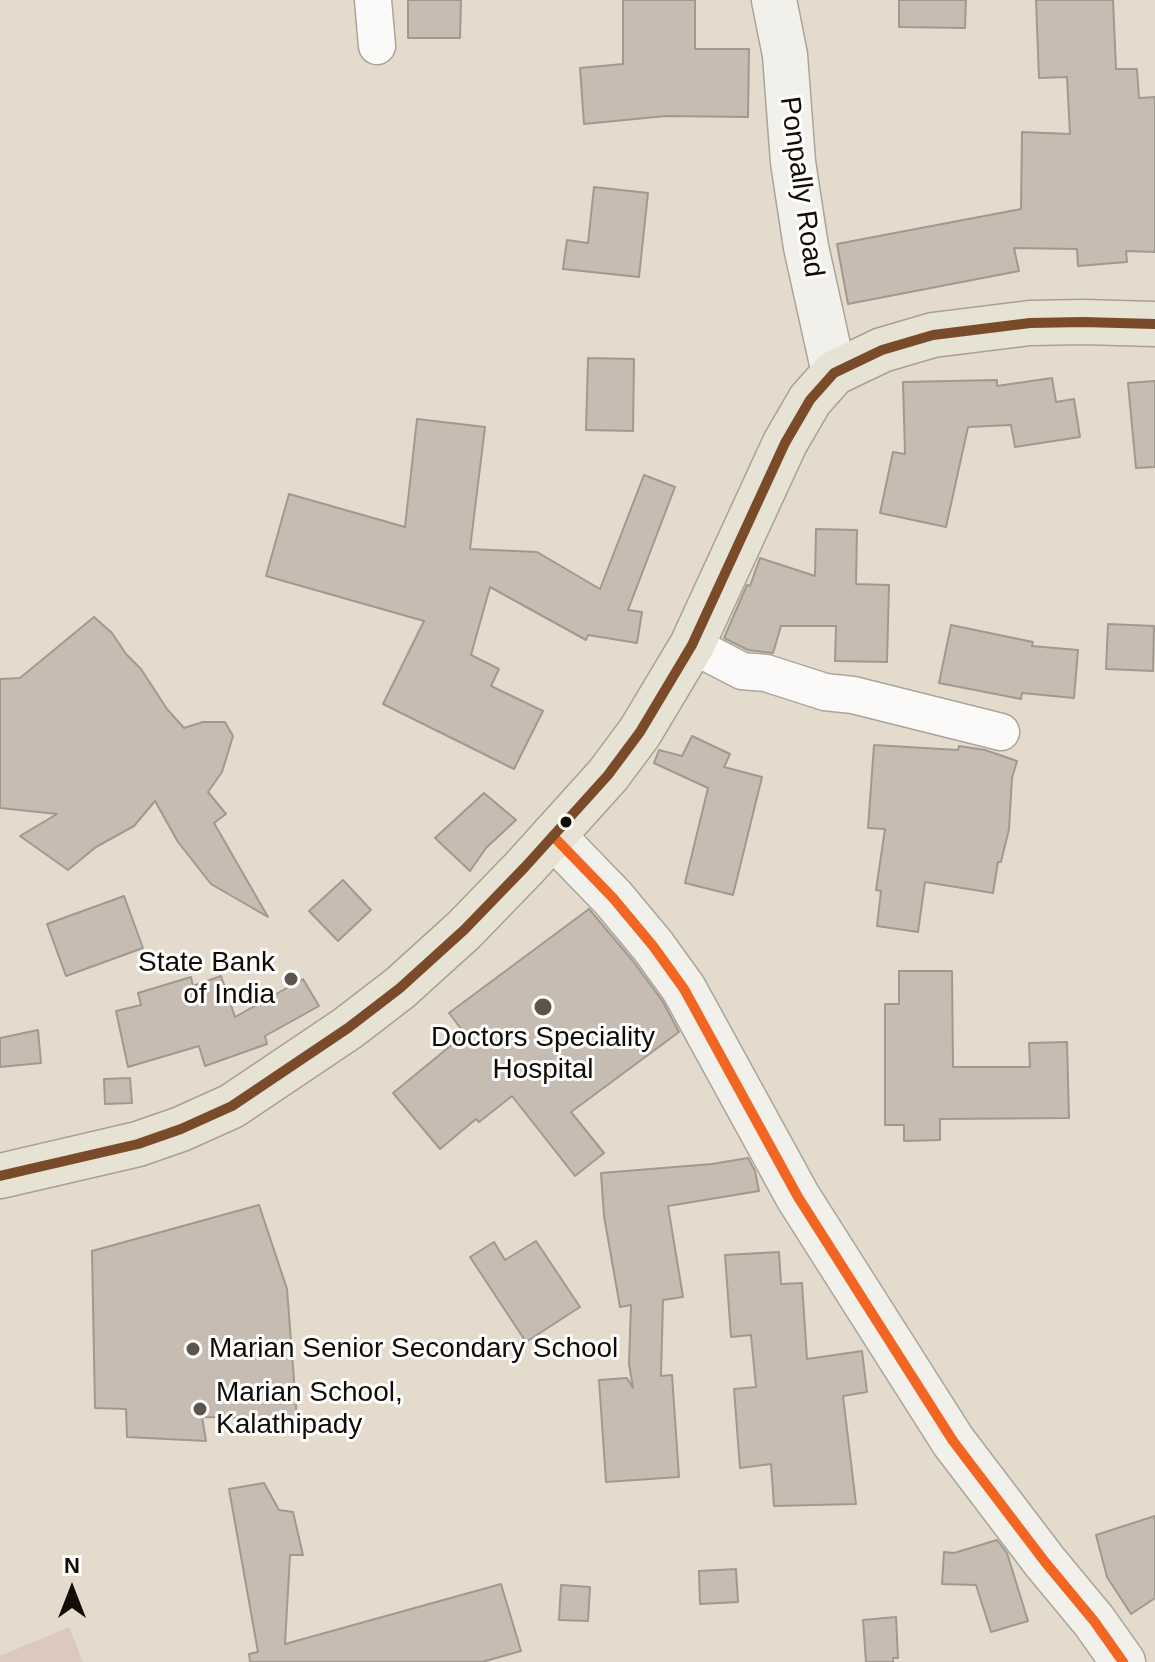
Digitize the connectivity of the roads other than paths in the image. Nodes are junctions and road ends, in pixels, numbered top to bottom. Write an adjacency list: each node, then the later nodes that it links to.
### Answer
1 (373, 0): 3 (street)
2 (774, 0): 5 (main road, Ponpally Road)
3 (377, 46)
4 (1155, 324): 5 (highway)
5 (834, 373): 6 (highway)
6 (692, 645): 7 (street); 8 (highway)
7 (1001, 732)
8 (553, 836): 9 (highway); 10 (main road)
9 (0, 1176)
10 (1123, 1662)

